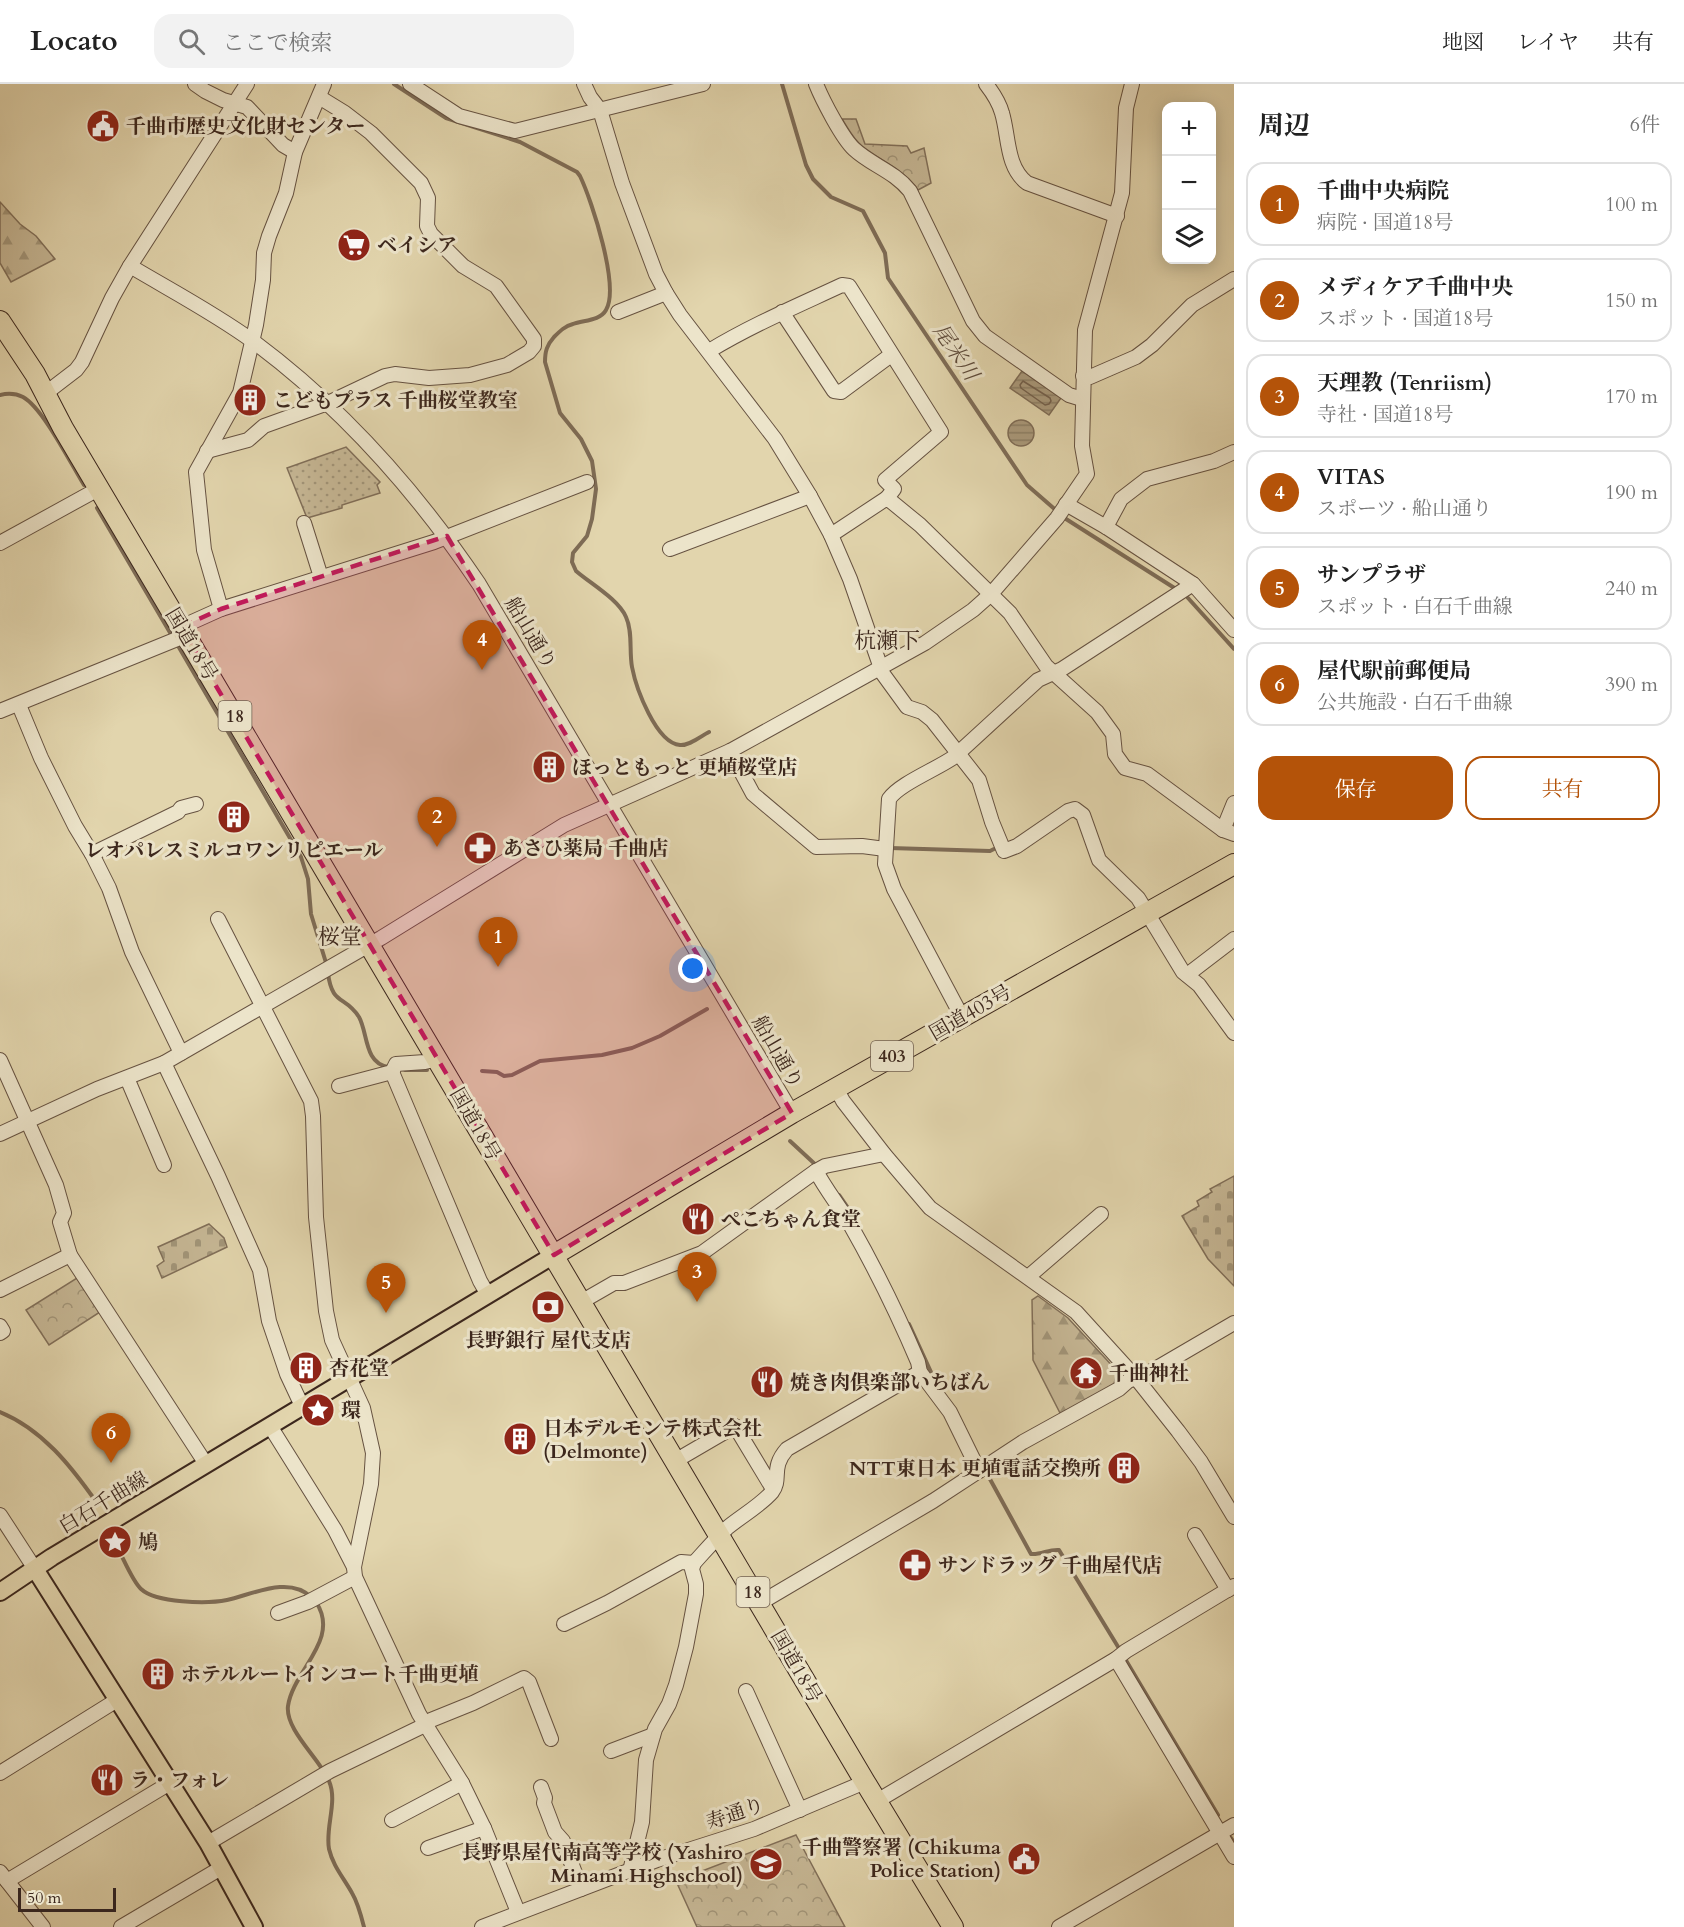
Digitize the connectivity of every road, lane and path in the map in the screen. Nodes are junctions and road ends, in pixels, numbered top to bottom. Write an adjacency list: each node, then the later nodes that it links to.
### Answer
1 (195, 84): 10 (street)
2 (247, 84): 10 (street)
3 (410, 84): 11 (street)
4 (585, 84): 11 (street)
5 (703, 84): 11 (street)
6 (816, 84): 25 (street)
7 (986, 84): 13 (street)
8 (1132, 84): 13 (street)
9 (322, 90): 12 (street); 26 (street)
10 (235, 103): 12 (street); 14 (street)
11 (600, 110): 16 (street)
12 (295, 152): 20 (street)
13 (1117, 216): 23 (street)
14 (130, 266): 20 (street, 船山通り); 24 (street)
15 (1234, 279): 23 (street)
16 (666, 293): 17 (street); 21 (street)
17 (618, 312)
18 (782, 312): 21 (street); 22 (street); 22 (street)
19 (0, 321): 24 (highway, 国道18号 / 18)
20 (252, 341): 26 (street, 船山通り); 27 (street)
21 (709, 351): 31 (street)
22 (891, 355): 32 (street)
23 (1083, 376): 25 (street)
24 (46, 393): 30 (highway, 国道18号 / 18)
25 (1082, 399): 33 (street)
26 (328, 403): 27 (street); 37 (street, 船山通り)
27 (207, 451): 43 (street)
28 (1234, 452): 35 (street)
29 (588, 482): 37 (street)
30 (100, 488): 38 (street); 45 (highway, 国道18号 / 18)
31 (810, 496): 36 (street); 39 (street)
32 (887, 498): 36 (street); 42 (street)
33 (1062, 510): 35 (street); 42 (street)
34 (304, 523): 40 (street)
35 (1106, 527): 41 (street)
36 (831, 535): 46 (street)
37 (447, 536): 40 (street); 54 (street, 船山通り)
38 (0, 543)
39 (670, 549)
40 (321, 577): 43 (street)
41 (1193, 584): 44 (street); 47 (street)
42 (991, 594): 46 (street); 47 (street)
43 (221, 609): 45 (street)
44 (1234, 630)
45 (184, 631): 48 (street); 62 (highway, 国道18号 / 18)
46 (882, 668): 50 (street); 51 (street)
47 (1053, 672): 51 (street); 55 (street)
48 (19, 705): 49 (street); 57 (street)
49 (0, 711)
50 (730, 751): 54 (street); 56 (street)
51 (958, 753): 56 (street); 59 (street)
52 (1234, 803): 55 (street)
53 (196, 804): 57 (street)
54 (610, 805): 62 (street); 75 (street, 船山通り)
55 (1229, 832)
56 (885, 849): 65 (street)
57 (92, 854): 67 (street)
58 (1234, 864): 59 (highway, 国道403号 / 403)
59 (1147, 912): 63 (street); 65 (highway, 国道403号 / 403)
60 (218, 919): 64 (street)
61 (1234, 939): 63 (street)
62 (370, 945): 64 (street); 68 (highway, 国道18号 / 18)
63 (1187, 975): 66 (street)
64 (262, 1008): 67 (street); 92 (street)
65 (962, 1017): 74 (highway, 国道403号 / 403)
66 (1234, 1033)
67 (181, 1053): 70 (street)
68 (438, 1059): 71 (street); 82 (highway, 国道18号 / 18)
69 (0, 1060): 76 (street)
70 (164, 1063): 72 (street); 94 (street)
71 (394, 1068): 73 (street); 86 (street)
72 (128, 1078): 76 (street); 79 (street)
73 (339, 1086)
74 (836, 1088): 75 (highway, 国道403号 / 403); 78 (street)
75 (792, 1113): 82 (highway, 国道403号 / 403)
76 (28, 1121): 77 (street); 83 (street)
77 (0, 1134)
78 (884, 1154): 80 (street); 84 (street)
79 (164, 1165)
80 (816, 1171): 87 (street); 91 (street)
81 (1101, 1214): 84 (street)
82 (554, 1255): 86 (main road, 白石千曲線); 87 (highway, 国道18号 / 18)
83 (70, 1256): 85 (street); 97 (street)
84 (1028, 1277): 93 (street)
85 (0, 1290)
86 (489, 1295): 92 (main road, 白石千曲線)
87 (581, 1302): 96 (highway, 国道18号 / 18)
88 (1234, 1323): 93 (street)
89 (0, 1326): 90 (street)
90 (0, 1333)
91 (920, 1372): 98 (street); 99 (street)
92 (350, 1377): 94 (main road, 白石千曲線); 106 (street)
93 (1136, 1378): 98 (street); 101 (street)
94 (302, 1406): 95 (main road, 白石千曲線)
95 (270, 1426): 97 (main road, 白石千曲線); 106 (street)
96 (675, 1461): 99 (street); 103 (highway, 国道18号 / 18)
97 (206, 1464): 105 (main road, 白石千曲線)
98 (984, 1468): 109 (street)
99 (773, 1489): 103 (street)
100 (0, 1515): 105 (street)
101 (1234, 1517)
102 (1196, 1535): 107 (street)
103 (719, 1536): 104 (street); 109 (highway, 国道18号 / 18)
104 (694, 1563): 111 (street); 116 (street)
105 (35, 1569): 108 (main road, 白石千曲線); 114 (main road)
106 (355, 1572): 110 (street); 115 (street)
107 (1231, 1588): 112 (street)
108 (0, 1592)
109 (760, 1603): 120 (highway, 国道18号 / 18)
110 (278, 1613)
111 (564, 1624)
112 (1120, 1656): 124 (street); 129 (street)
113 (746, 1691): 125 (street)
114 (117, 1700): 119 (street); 121 (main road)
115 (425, 1725): 117 (street); 122 (street); 130 (street)
116 (653, 1735): 118 (street); 134 (street)
117 (551, 1739)
118 (611, 1751)
119 (0, 1773)
120 (865, 1782): 124 (highway, 国道18号 / 18); 125 (street, 寿通り)
121 (170, 1783): 130 (main road); 135 (street)
122 (462, 1783): 126 (street); 128 (street)
123 (541, 1787): 136 (street)
124 (877, 1801): 142 (highway, 国道18号 / 18)
125 (800, 1810): 134 (street, 寿通り)
126 (392, 1820)
127 (1234, 1825): 129 (street)
128 (484, 1828): 131 (street); 137 (street)
129 (1220, 1833): 132 (street); 143 (street)
130 (208, 1843): 133 (main road)
131 (428, 1848)
132 (1234, 1857)
133 (221, 1868): 139 (street); 140 (main road)
134 (630, 1871): 136 (street, 寿通り)
135 (4, 1876): 138 (street)
136 (581, 1889): 137 (street, 寿通り)
137 (518, 1912): 141 (street, 寿通り)
138 (43, 1927)
139 (121, 1927)
140 (254, 1927)
141 (482, 1927)
142 (953, 1927)
143 (1059, 1927)

